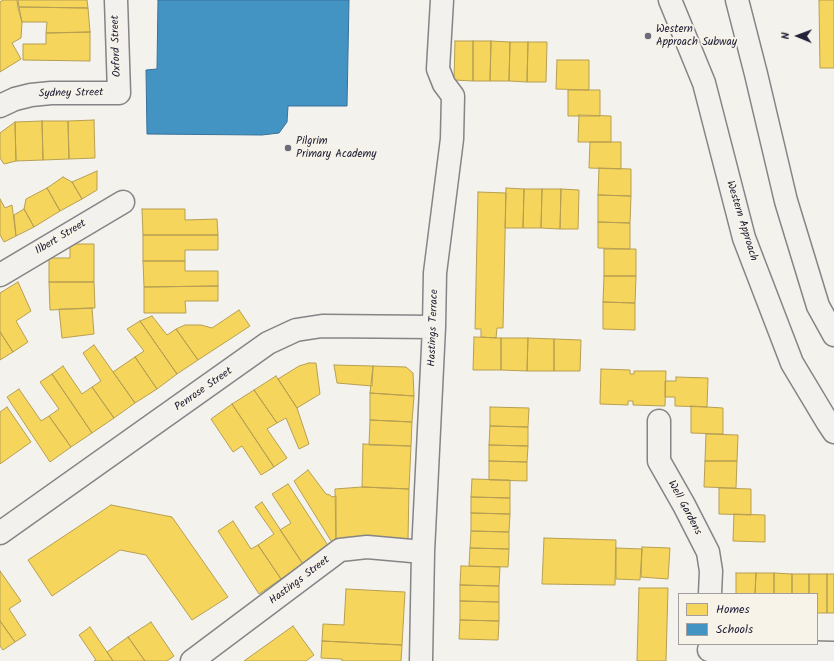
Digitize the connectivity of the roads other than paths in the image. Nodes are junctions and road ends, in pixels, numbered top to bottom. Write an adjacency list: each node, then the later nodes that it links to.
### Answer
1 (116, 0): 5 (street, Oxford Street)
2 (442, 0): 9 (street, Hastings Terrace)
3 (670, 0): 12 (street, Western Approach)
4 (737, 0): 10 (street)
5 (119, 93): 6 (street, Sydney Street)
6 (0, 106)
7 (122, 202): 8 (street, Ilbert Street)
8 (0, 274)
9 (434, 327): 13 (street, Penrose Street); 14 (street, Hastings Terrace)
10 (834, 335)
11 (659, 421): 15 (street, Well Gardens)
12 (834, 432)
13 (0, 534)
14 (423, 552): 18 (street, Hastings Street); 19 (street, Hastings Terrace)
15 (710, 593)
16 (709, 652): 17 (street)
17 (834, 653)
18 (192, 661)
19 (421, 661)

